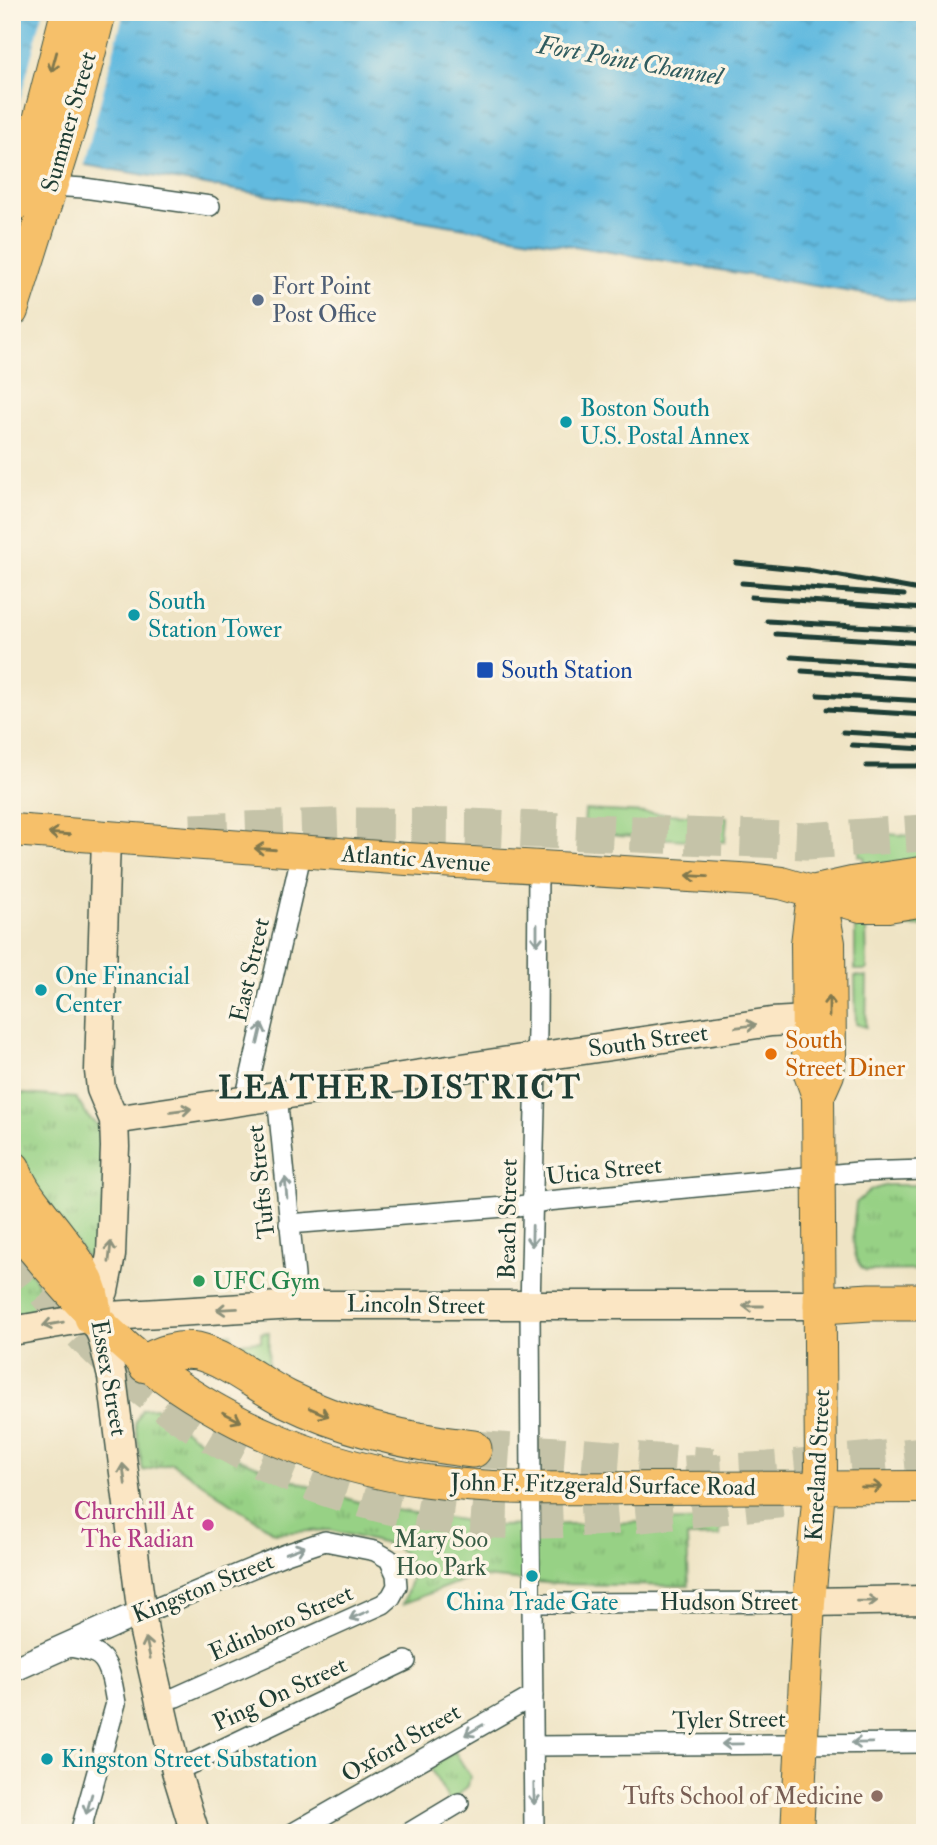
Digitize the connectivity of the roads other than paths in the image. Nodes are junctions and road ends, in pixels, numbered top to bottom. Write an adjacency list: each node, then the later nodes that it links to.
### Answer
1 (67, 12): 3 (main road, Summer Street, one-way to 3)
2 (100, 12): 3 (main road, Summer Street)
3 (30, 182): 4 (street); 5 (main road, Summer Street)
4 (210, 206)
5 (12, 311)
6 (12, 830): 7 (main road, Atlantic Avenue, one-way to 6)
7 (106, 837): 8 (main road, Atlantic Avenue, one-way to 7); 18 (main road, Essex Street)
8 (302, 851): 9 (main road, Atlantic Avenue); 17 (street, East Street, one-way to 8)
9 (538, 867): 11 (main road, Atlantic Avenue, one-way to 9); 14 (street, Beach Street, one-way to 14)
10 (925, 875): 11 (highway)
11 (818, 893): 12 (main road, Atlantic Avenue); 13 (main road, Kneeland Street); 16 (main road, Kneeland Street, one-way to 11)
12 (925, 900)
13 (807, 1020): 14 (main road, South Street, one-way to 13); 16 (main road, Kneeland Street)
14 (535, 1057): 15 (main road, South Street); 22 (street, Beach Street)
15 (277, 1096): 17 (main road, South Street); 24 (street, Tufts Street, one-way to 15)
16 (818, 1096): 21 (main road, Kneeland Street)
17 (245, 1100): 18 (main road, South Street, one-way to 17)
18 (114, 1120): 29 (main road, Essex Street, one-way to 18)
19 (12, 1169): 29 (highway)
20 (925, 1170): 21 (street, Utica Street)
21 (819, 1176): 22 (street, Utica Street); 27 (main road, Kneeland Street)
22 (533, 1203): 24 (street, Utica Street); 28 (street, Beach Street, one-way to 28)
23 (12, 1223): 29 (main road, John F. Fitzgerald Surface Road)
24 (289, 1224): 26 (street, Tufts Street)
25 (925, 1302): 27 (highway)
26 (295, 1305): 28 (main road, Lincoln Street); 29 (main road, Lincoln Street, one-way to 29)
27 (822, 1305): 28 (main road, Lincoln Street, one-way to 28); 34 (main road, Kneeland Street)
28 (530, 1306): 36 (street, Beach Street)
29 (93, 1317): 30 (main road, Lincoln Street, one-way to 30); 31 (main road, John F. Fitzgerald Surface Road); 32 (main road, Essex Street)
30 (12, 1331)
31 (146, 1364): 32 (main road); 33 (highway, one-way to 33); 36 (main road, John F. Fitzgerald Surface Road, one-way to 36)
32 (118, 1423): 41 (main road, Essex Street, one-way to 32)
33 (473, 1449)
34 (820, 1487): 35 (main road, John F. Fitzgerald Surface Road, one-way to 35); 36 (main road, John F. Fitzgerald Surface Road); 39 (main road, Kneeland Street)
35 (925, 1487)
36 (531, 1489): 40 (street, Beach Street)
37 (394, 1567): 41 (street, Kingston Street, one-way to 37); 46 (street, Edinboro Street, one-way to 46)
38 (925, 1600): 39 (main road, Hudson Street, one-way to 38)
39 (808, 1602): 40 (street, Hudson Street); 47 (main road, Kneeland Street)
40 (532, 1603): 45 (street, Beach Street)
41 (142, 1615): 42 (street, Kingston Street); 46 (main road, Essex Street, one-way to 41)
42 (65, 1646): 44 (street, Kingston Street); 52 (street, one-way to 52)
43 (406, 1661): 50 (street, Ping On Street)
44 (12, 1670)
45 (533, 1696): 49 (street, Beach Street); 54 (street, Oxford Street, one-way to 54)
46 (159, 1701): 50 (main road, Essex Street)
47 (800, 1743): 48 (street, Tyler Street, one-way to 47); 49 (street, Tyler Street, one-way to 49); 57 (main road, Kneeland Street)
48 (925, 1743)
49 (533, 1746): 56 (street, Beach Street, one-way to 56)
50 (176, 1771): 53 (main road, Essex Street)
51 (459, 1803): 55 (street)
52 (80, 1833)
53 (195, 1833)
54 (293, 1833)
55 (408, 1833)
56 (534, 1833)
57 (797, 1833)

